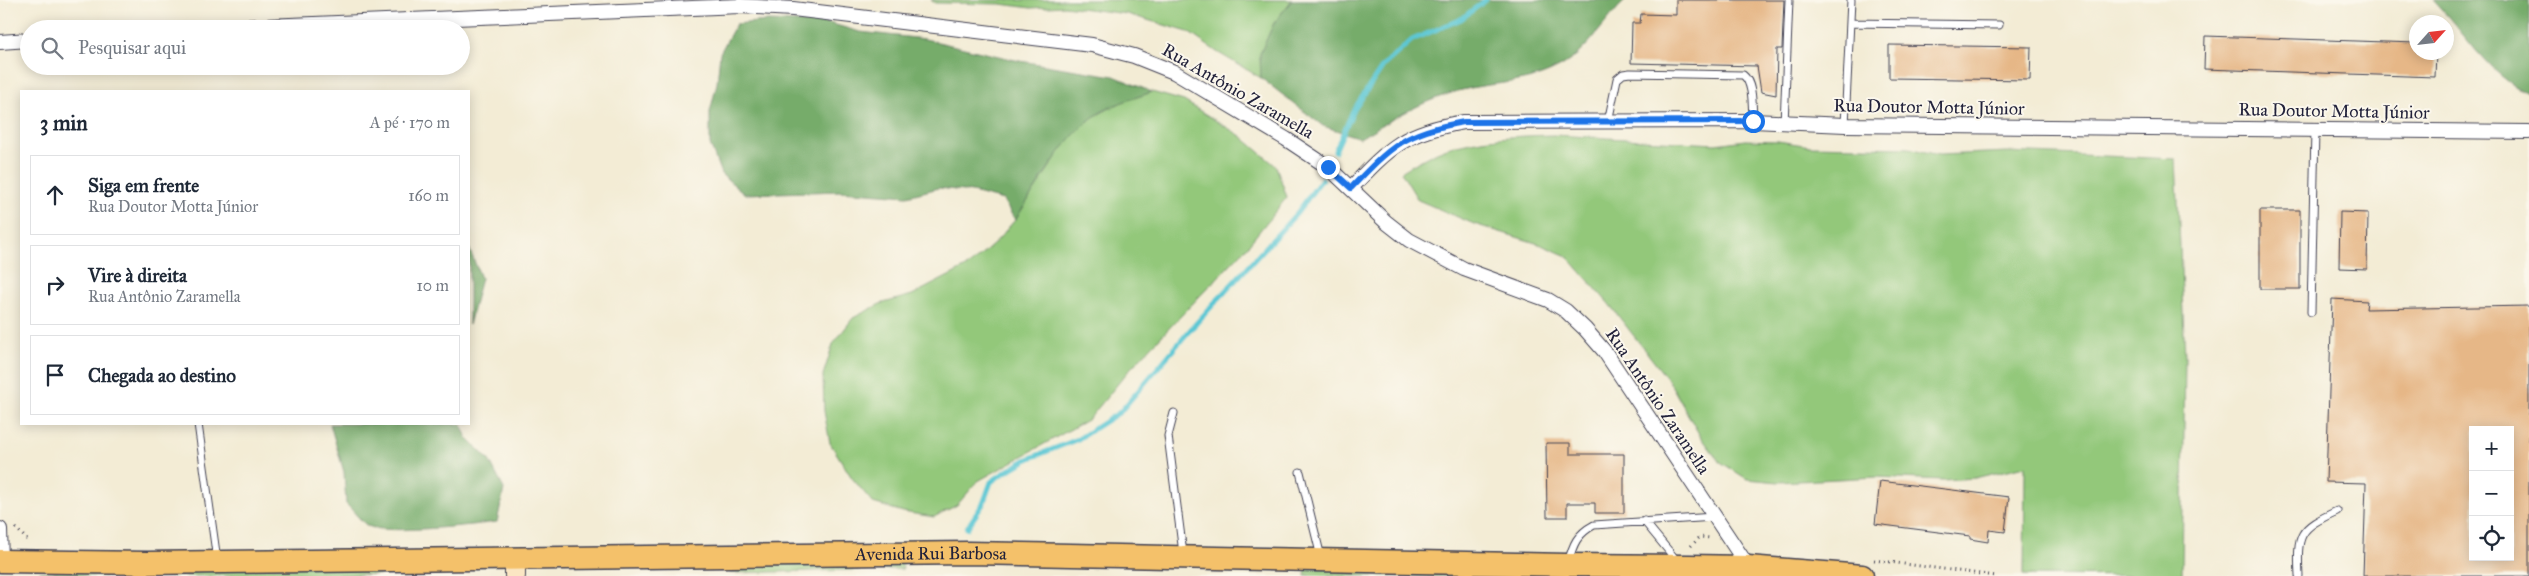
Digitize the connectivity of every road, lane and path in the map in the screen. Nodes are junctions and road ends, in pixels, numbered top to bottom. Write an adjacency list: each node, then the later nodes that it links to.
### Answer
1 (1789, 0): 10 (lane)
2 (1851, 0): 4 (lane)
3 (407, 20): 14 (street, Rua Antônio Zaramella)
4 (1850, 23): 5 (lane); 11 (lane)
5 (1999, 25)
6 (20, 41): 7 (street)
7 (0, 42)
8 (1753, 121): 9 (street, Rua Doutor Motta Júnior); 9 (lane); 10 (street, Rua Doutor Motta Júnior)
9 (1608, 122): 14 (street, Rua Doutor Motta Júnior)
10 (1784, 124): 11 (street, Rua Doutor Motta Júnior)
11 (1845, 125): 12 (street, Rua Doutor Motta Júnior)
12 (2314, 130): 13 (street, Rua Doutor Motta Júnior); 15 (lane)
13 (2529, 132)
14 (1351, 188): 20 (street, Rua Antônio Zaramella)
15 (2311, 312)
16 (1174, 413): 27 (lane)
17 (198, 425): 29 (lane)
18 (1300, 472): 28 (lane)
19 (2337, 511): 35 (lane)
20 (1715, 517): 21 (lane); 33 (street, Rua Antônio Zaramella)
21 (1644, 521): 26 (lane); 31 (lane)
22 (17, 528): 25 (path)
23 (0, 529): 30 (street)
24 (1700, 537): 26 (path)
25 (32, 543)
26 (1684, 556): 31 (main road, Avenida Rui Barbosa); 33 (main road, Avenida Rui Barbosa)
27 (1184, 558): 28 (main road, Avenida Rui Barbosa); 32 (main road, Avenida Rui Barbosa)
28 (1321, 560): 31 (main road, Avenida Rui Barbosa)
29 (217, 562): 30 (main road, Avenida Rui Barbosa); 32 (main road, Avenida Rui Barbosa)
30 (7, 564)
31 (1568, 565)
32 (515, 567)
33 (1751, 572): 34 (main road, Avenida Rui Barbosa)
34 (1862, 576)
35 (2299, 576)

